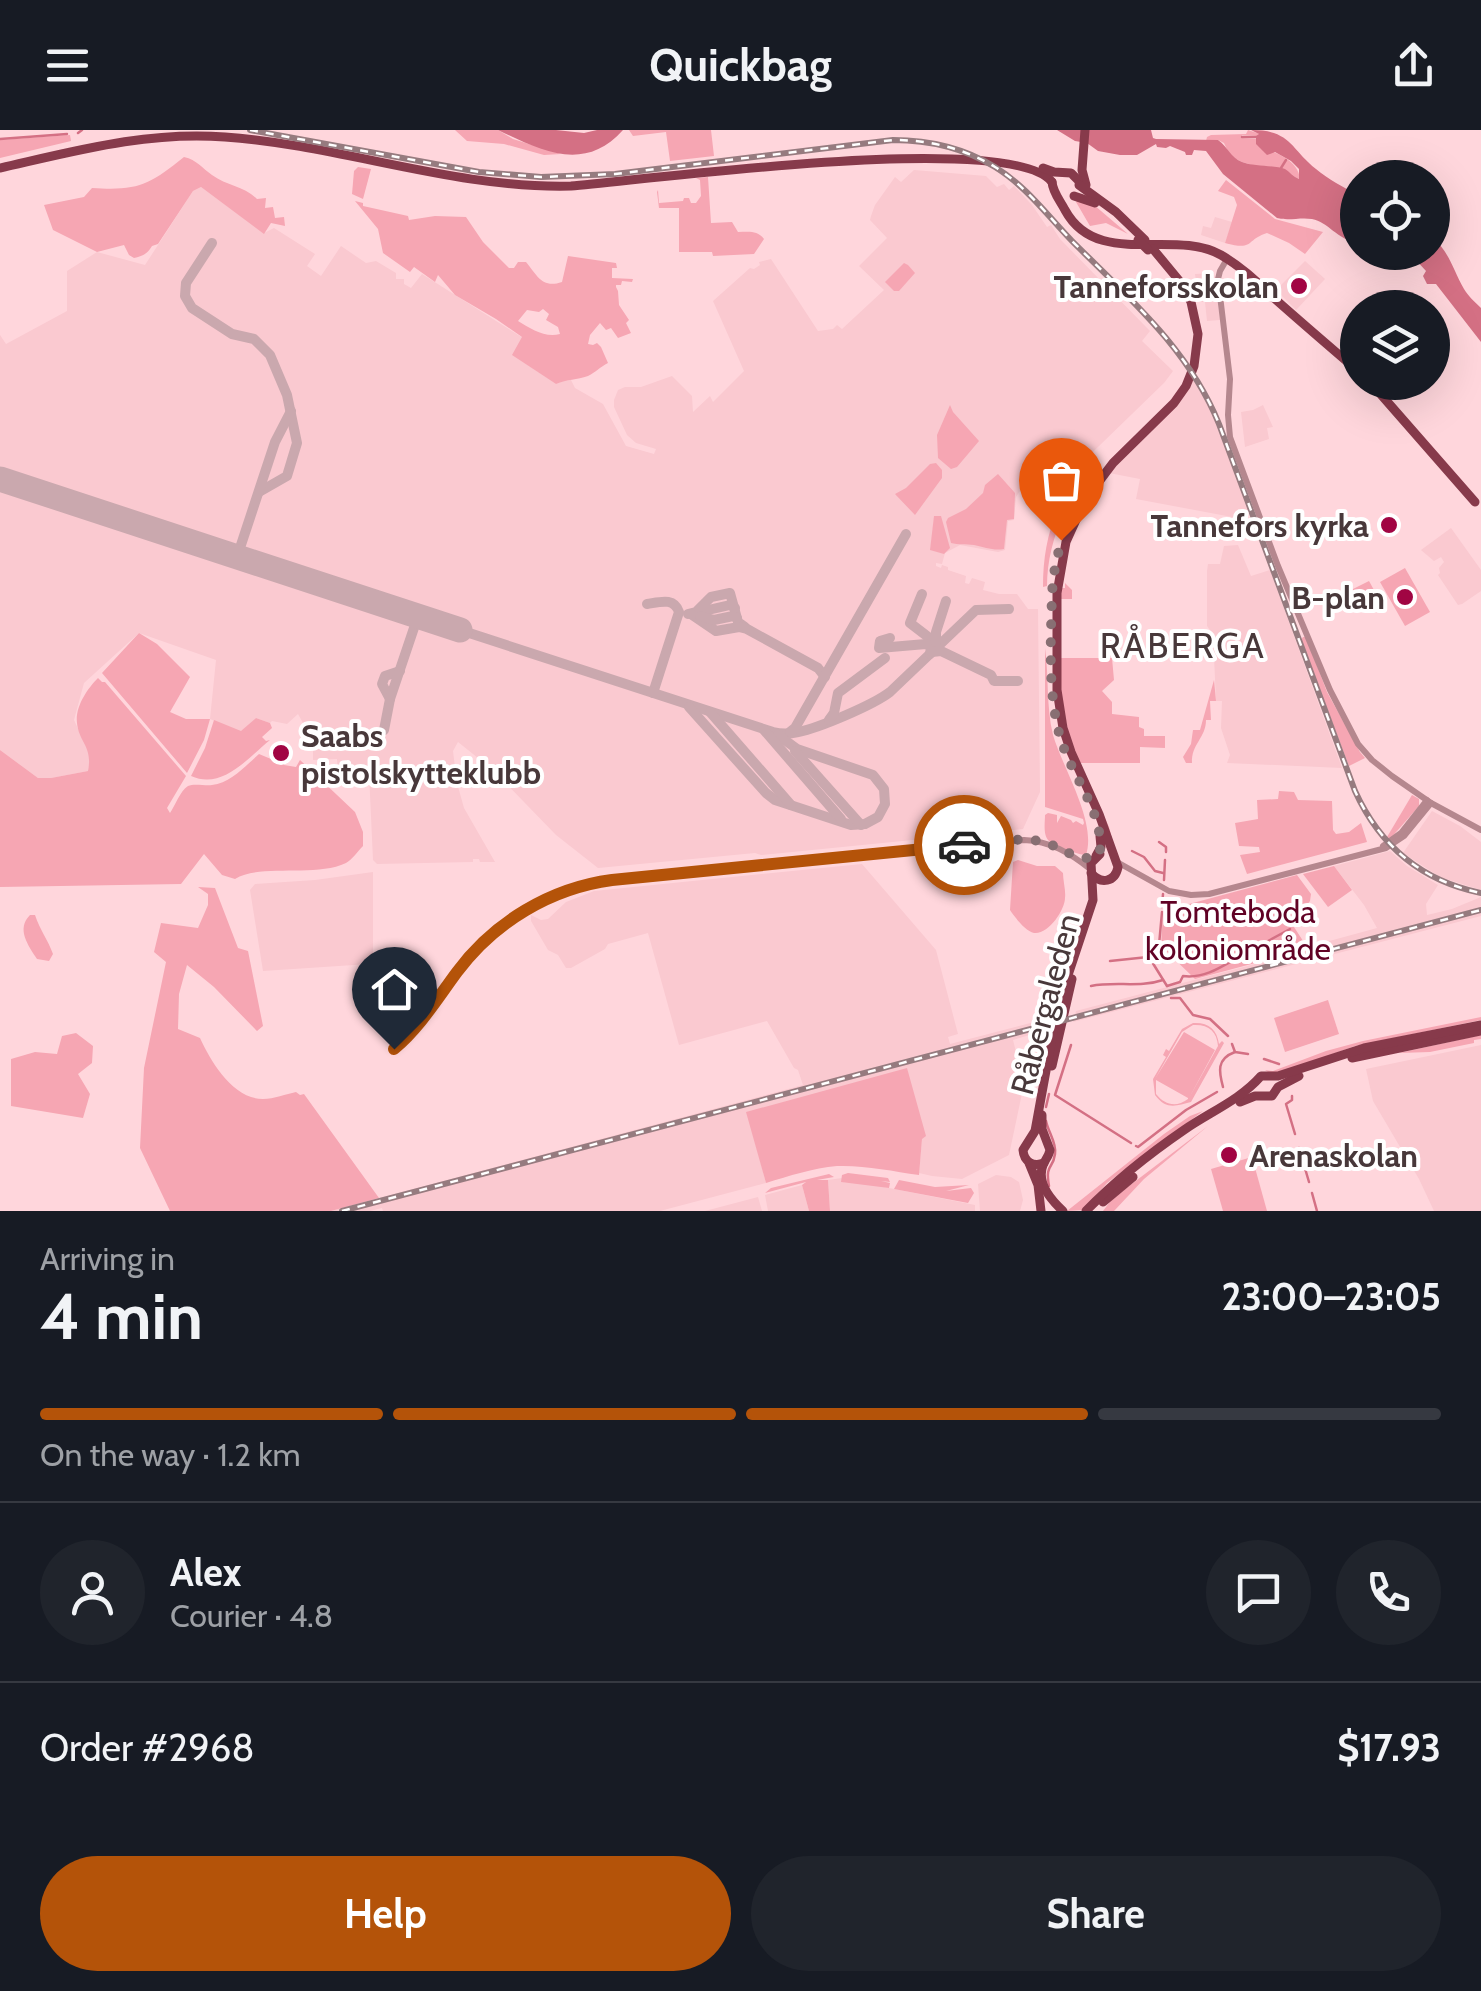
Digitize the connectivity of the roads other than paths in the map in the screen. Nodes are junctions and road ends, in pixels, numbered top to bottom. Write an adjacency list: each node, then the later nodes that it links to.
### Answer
1 (1083, 130): 2 (main road)
2 (1080, 148): 4 (main road); 7 (main road); 10 (main road)
3 (0, 168): 5 (main road)
4 (1064, 172): 5 (main road); 6 (main road); 7 (main road)
5 (693, 174): 6 (main road)
6 (1052, 182): 8 (main road)
7 (1079, 183): 9 (main road); 10 (main road)
8 (1056, 195): 9 (main road); 11 (main road)
9 (1072, 197): 11 (main road); 12 (main road)
10 (1102, 201): 12 (main road)
11 (1066, 211): 13 (main road)
12 (1146, 245): 20 (main road); 21 (main road)
13 (1227, 259): 14 (main road); 17 (street)
14 (1340, 355)
15 (1386, 400): 16 (main road)
16 (1478, 506)
17 (1429, 802): 18 (street); 23 (street)
18 (1481, 830)
19 (1072, 856): 20 (street); 22 (street); 26 (street)
20 (1095, 857): 21 (main road); 22 (main road)
21 (1115, 860): 23 (street); 24 (main road)
22 (1091, 872): 24 (main road); 30 (main road, Råbergaleden)
23 (1144, 877): 24 (street)
24 (1110, 879): 31 (main road, Råbergaleden)
25 (1481, 1028): 27 (main road)
26 (394, 1049)
27 (1276, 1082): 28 (main road); 29 (main road)
28 (1256, 1084): 29 (main road); 36 (main road)
29 (1260, 1096): 37 (main road)
30 (1032, 1138): 31 (main road); 32 (main road)
31 (1048, 1143): 33 (main road)
32 (1030, 1163): 33 (main road); 34 (main road)
33 (1044, 1163): 35 (main road)
34 (1045, 1211): 35 (main road)
35 (1063, 1211)
36 (1086, 1211)
37 (1094, 1211)

